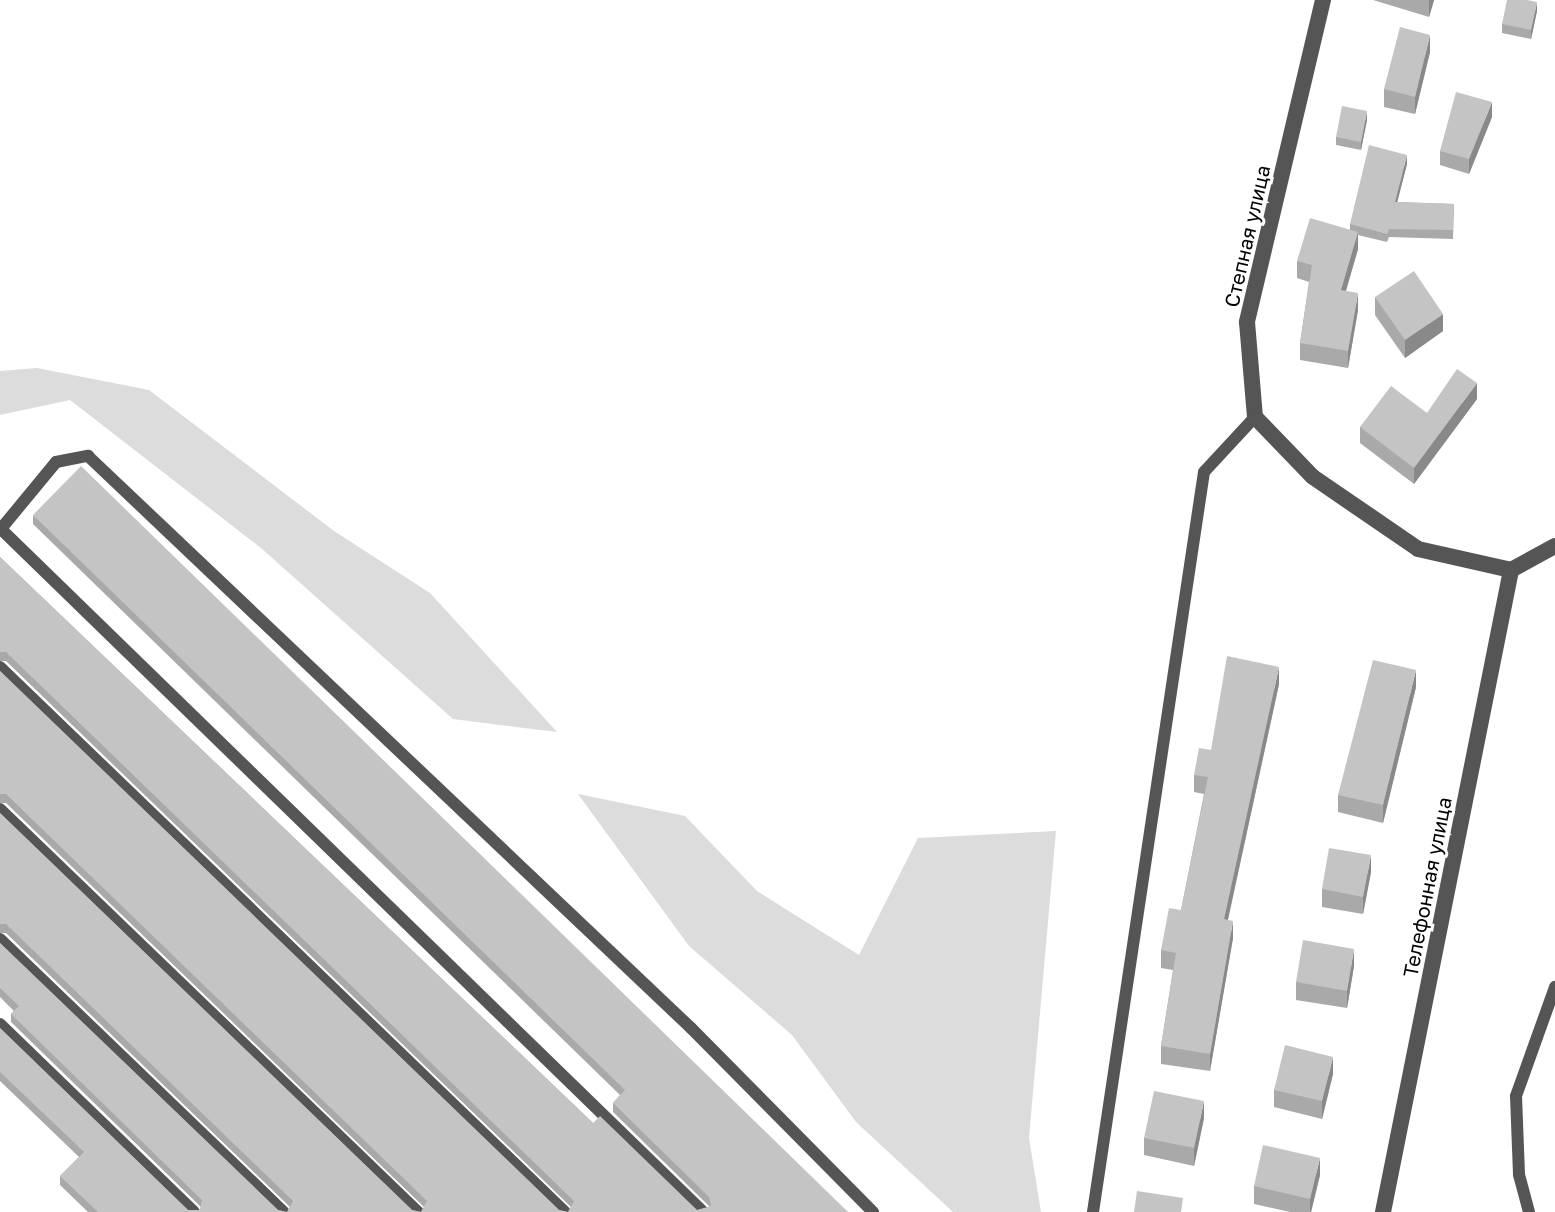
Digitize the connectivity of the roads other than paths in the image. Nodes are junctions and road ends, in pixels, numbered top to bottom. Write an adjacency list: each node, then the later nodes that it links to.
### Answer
1 (1323, 0): 2 (street, Степная улица)
2 (1255, 417): 5 (street); 17 (lane)
3 (0, 530): 15 (lane); 16 (lane)
4 (1555, 546): 5 (street)
5 (1511, 570): 18 (street, Телефонная улица)
6 (0, 667): 14 (lane)
7 (0, 809): 13 (lane)
8 (0, 939): 11 (lane)
9 (1555, 987): 19 (lane)
10 (0, 1024): 12 (lane)
11 (282, 1211)
12 (194, 1212)
13 (418, 1212)
14 (565, 1212)
15 (703, 1212)
16 (873, 1212)
17 (1093, 1212)
18 (1383, 1212)
19 (1529, 1212)

